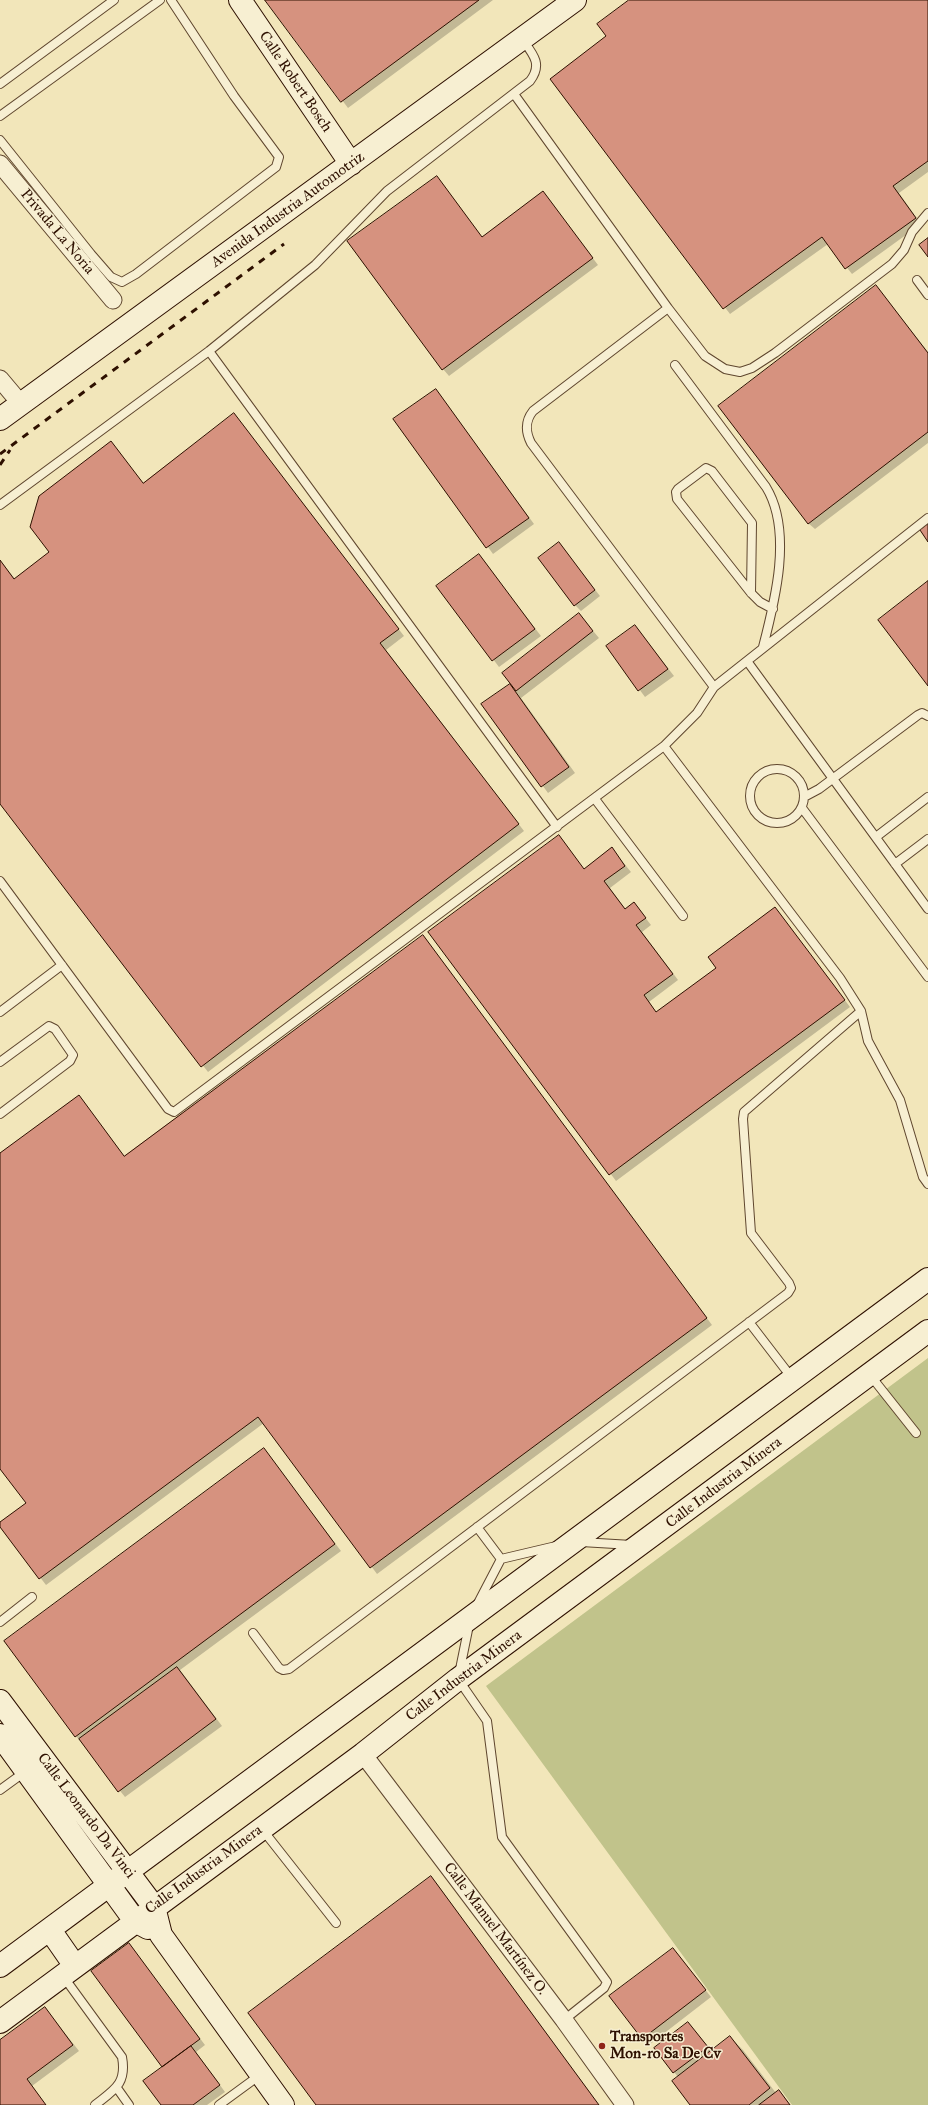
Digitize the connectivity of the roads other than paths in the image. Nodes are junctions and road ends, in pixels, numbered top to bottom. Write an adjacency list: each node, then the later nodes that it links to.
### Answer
1 (114, 0): 7 (lane)
2 (160, 0): 9 (lane)
3 (171, 0): 10 (lane)
4 (240, 0): 12 (main road, Calle Robert Bosch)
5 (575, 0): 6 (main road, Avenida Industria Automotriz)
6 (522, 39): 8 (lane); 12 (main road, Avenida Industria Automotriz)
7 (0, 84)
8 (514, 94): 17 (lane); 18 (lane)
9 (0, 116)
10 (0, 140)
11 (0, 164): 16 (street, Privada La Noria)
12 (350, 164): 21 (main road, Avenida Industria Automotriz)
13 (928, 213): 17 (lane)
14 (917, 280): 15 (lane)
15 (928, 295)
16 (113, 300)
17 (668, 308): 29 (lane)
18 (209, 351): 23 (lane); 37 (lane)
19 (675, 364): 26 (lane)
20 (0, 379): 21 (street)
21 (21, 404): 22 (main road, Avenida Industria Automotriz)
22 (0, 420)
23 (0, 505)
24 (928, 518): 27 (lane)
25 (751, 593): 25 (lane); 26 (lane)
26 (773, 609): 27 (lane)
27 (763, 648): 28 (lane)
28 (747, 661): 29 (lane); 32 (lane)
29 (714, 687): 31 (lane)
30 (928, 716): 32 (lane)
31 (664, 746): 35 (lane); 46 (lane)
32 (832, 779): 33 (lane); 38 (lane)
33 (804, 797): 36 (lane); 36 (lane)
34 (928, 797): 38 (lane)
35 (595, 799): 37 (lane); 43 (lane)
36 (802, 808): 45 (lane)
37 (557, 827): 44 (lane)
38 (876, 837): 40 (lane)
39 (928, 839): 40 (lane)
40 (895, 864): 42 (lane)
41 (0, 881): 44 (lane)
42 (928, 909)
43 (683, 916)
44 (62, 965): 47 (lane)
45 (928, 977)
46 (862, 1011): 50 (lane); 52 (lane)
47 (0, 1012)
48 (0, 1062): 49 (lane)
49 (0, 1114)
50 (928, 1184)
51 (928, 1279): 55 (main road)
52 (749, 1322): 55 (lane); 57 (lane)
53 (928, 1331): 54 (main road, Calle Industria Minera)
54 (870, 1374): 56 (lane); 59 (main road, Calle Industria Minera)
55 (792, 1379): 58 (main road)
56 (916, 1433)
57 (477, 1527): 60 (lane); 64 (lane)
58 (576, 1542): 59 (lane); 60 (lane); 62 (main road)
59 (641, 1545): 65 (main road, Calle Industria Minera)
60 (501, 1559): 62 (lane)
61 (32, 1597): 63 (lane)
62 (470, 1620): 65 (lane); 72 (main road)
63 (0, 1622)
64 (253, 1632)
65 (458, 1679): 68 (main road, Calle Industria Minera); 81 (lane)
66 (0, 1701): 72 (main road, Calle Leonardo Da Vinci)
67 (0, 1735): 69 (main road, Calle Leonardo Da Vinci)
68 (363, 1754): 71 (main road, Calle Industria Minera); 81 (street, Calle Manuel Martínez O.)
69 (26, 1771): 70 (lane); 73 (main road, Calle Leonardo Da Vinci)
70 (0, 1790)
71 (261, 1828): 74 (main road, Calle Industria Minera); 76 (lane)
72 (128, 1872): 73 (main road); 74 (main road, Calle Leonardo Da Vinci)
73 (109, 1886): 75 (main road, Calle Leonardo Da Vinci); 77 (main road)
74 (154, 1907): 75 (main road, Calle Industria Minera); 78 (main road, Calle Leonardo Da Vinci)
75 (135, 1921): 78 (main road, Calle Leonardo Da Vinci); 80 (main road, Calle Industria Minera)
76 (336, 1923)
77 (50, 1930): 79 (main road); 80 (main road)
78 (161, 1936): 83 (main road, Calle Leonardo Da Vinci)
79 (0, 1966)
80 (69, 1971): 82 (main road, Calle Industria Minera); 84 (lane)
81 (564, 2020): 89 (street, Calle Manuel Martínez O.)
82 (0, 2022)
83 (260, 2075): 87 (lane); 88 (main road, Calle Leonardo Da Vinci)
84 (117, 2088): 85 (lane); 86 (lane)
85 (95, 2105)
86 (130, 2105)
87 (219, 2105)
88 (283, 2105)
89 (625, 2105)

